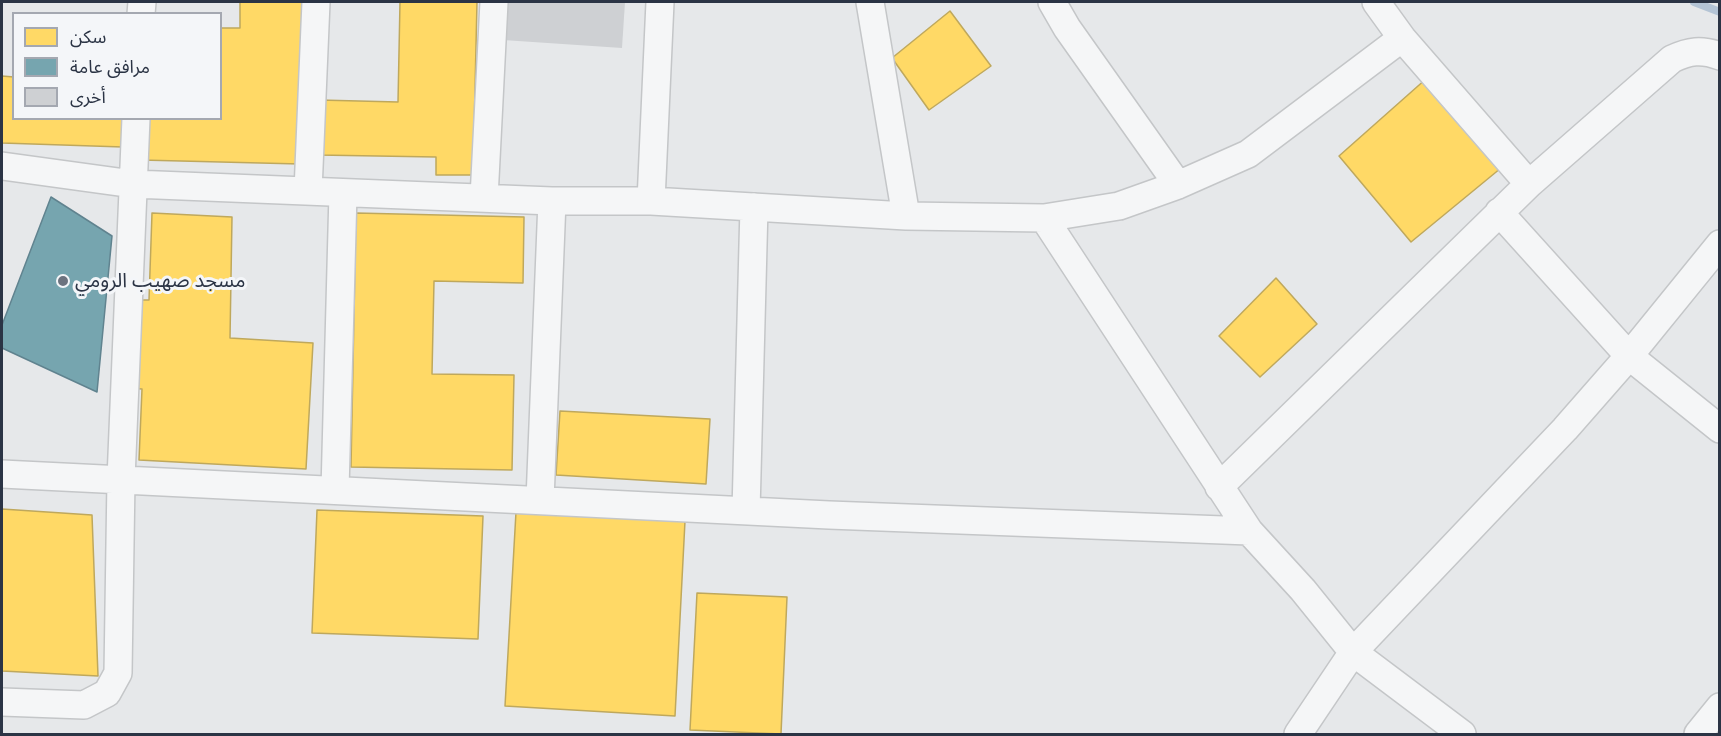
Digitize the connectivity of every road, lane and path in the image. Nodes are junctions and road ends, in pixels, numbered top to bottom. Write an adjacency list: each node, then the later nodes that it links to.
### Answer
1 (315, 2): 14 (street)
2 (494, 2): 16 (street)
3 (660, 2): 18 (street)
4 (870, 2): 21 (street)
5 (1052, 2): 13 (street)
6 (1376, 2): 7 (street)
7 (1402, 38): 12 (street); 13 (street)
8 (1719, 56): 12 (street)
9 (136, 120): 11 (street)
10 (2, 166): 11 (street)
11 (133, 184): 14 (street); 27 (street)
12 (1528, 184): 20 (street)
13 (1178, 185): 22 (street)
14 (308, 191): 15 (street)
15 (343, 193): 16 (street); 29 (street)
16 (484, 198): 17 (street)
17 (552, 201): 18 (street); 30 (street)
18 (651, 201): 19 (street)
19 (754, 207): 21 (street); 31 (street)
20 (1499, 212): 24 (street); 28 (street)
21 (906, 216): 22 (street)
22 (1044, 218): 28 (street)
23 (1719, 244): 24 (street)
24 (1629, 356): 25 (street); 33 (street)
25 (1719, 429)
26 (2, 474): 27 (street)
27 (121, 479): 29 (street); 34 (street)
28 (1219, 487): 32 (street)
29 (335, 490): 30 (street)
30 (540, 500): 31 (street)
31 (746, 511): 32 (street)
32 (1249, 531): 33 (street)
33 (1353, 652): 36 (street); 37 (street)
34 (2, 702)
35 (1719, 707): 38 (street)
36 (1298, 735)
37 (1462, 735)
38 (1698, 735)

